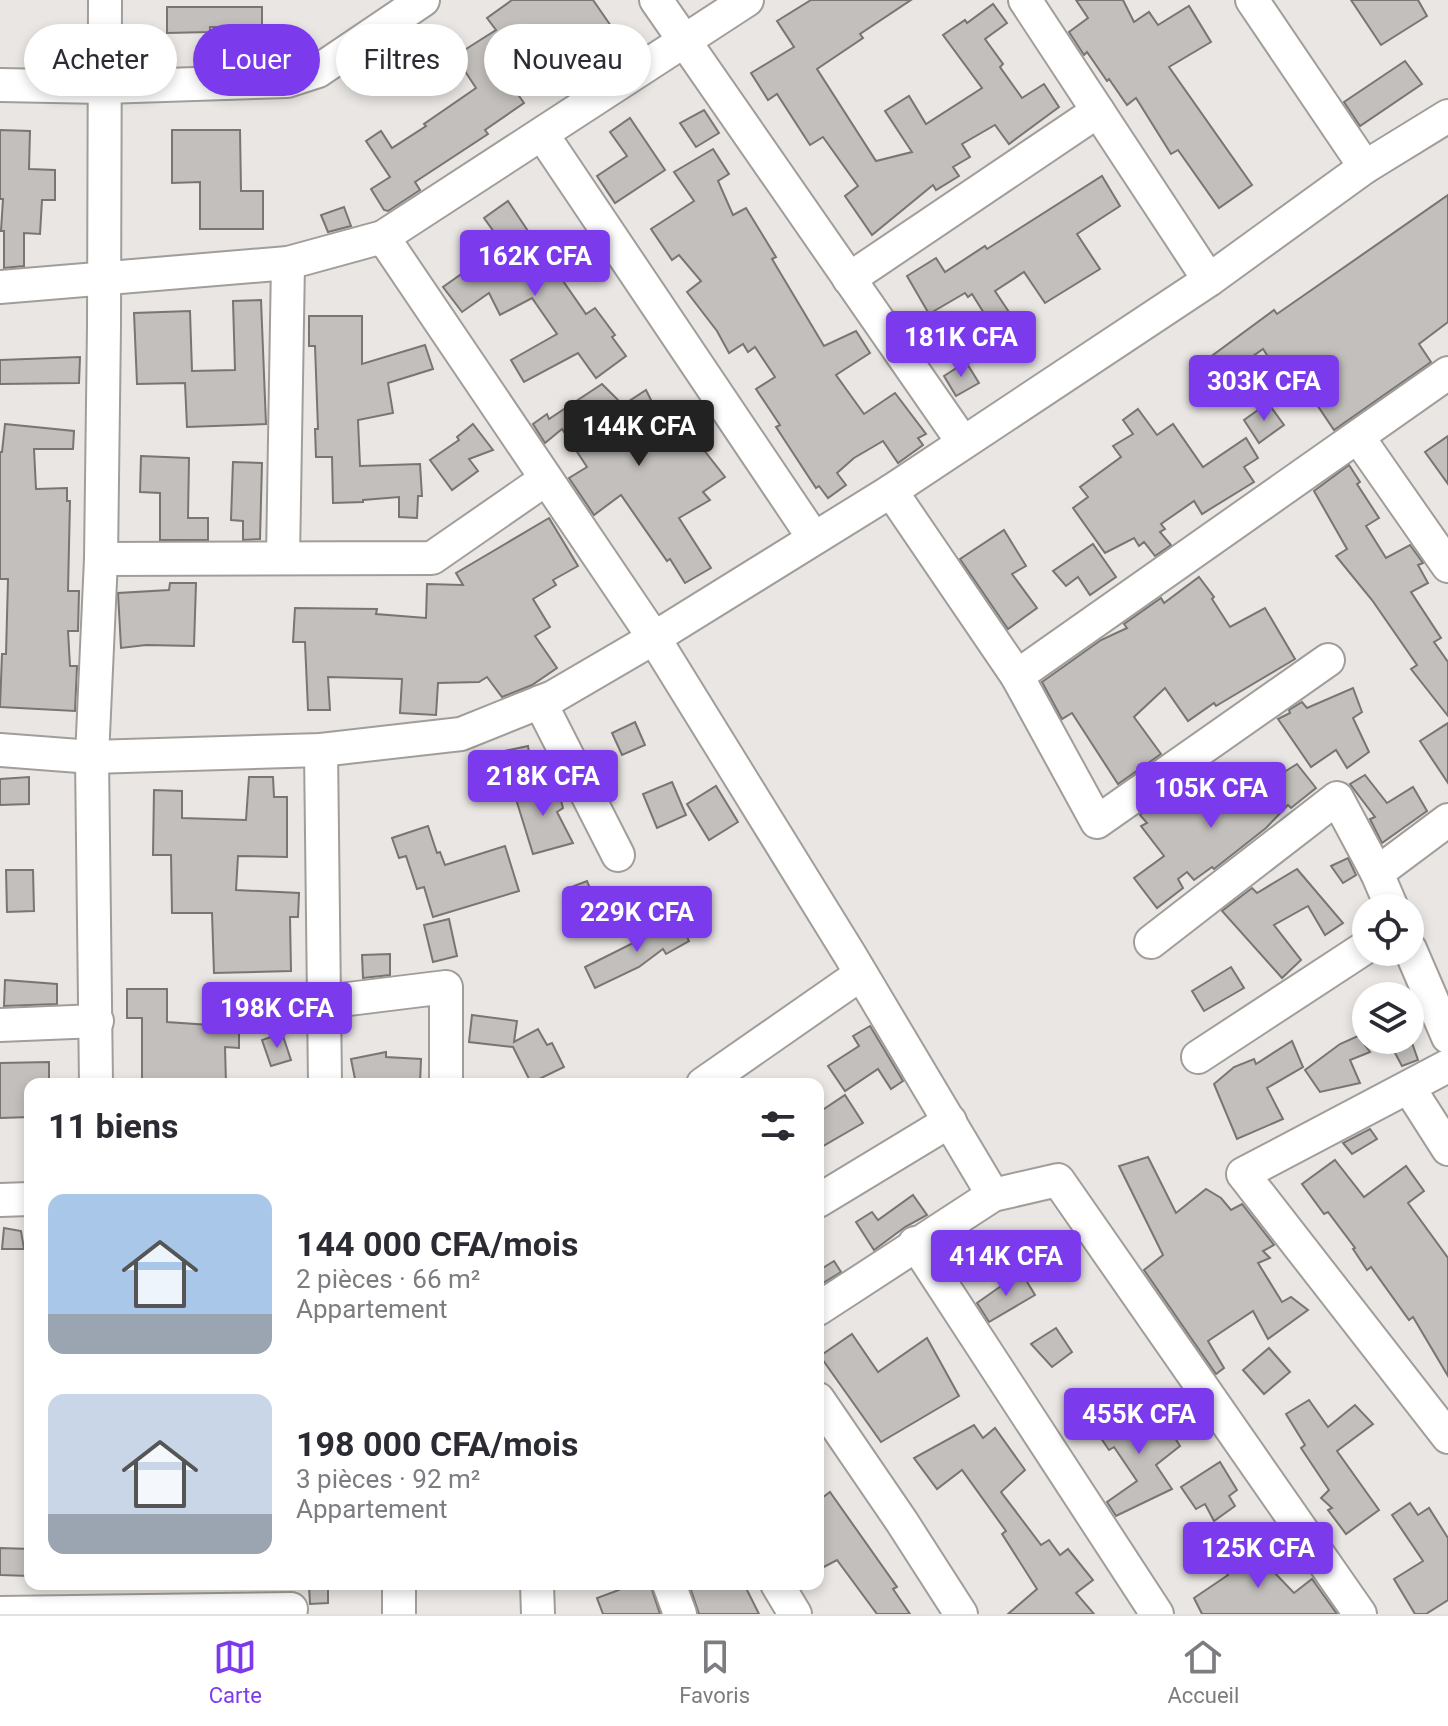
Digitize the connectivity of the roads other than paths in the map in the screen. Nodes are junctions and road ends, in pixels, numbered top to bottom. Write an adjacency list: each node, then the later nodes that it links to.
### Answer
1 (105, 0): 7 (street)
2 (423, 0): 11 (street)
3 (656, 0): 8 (street)
4 (747, 0): 8 (street)
5 (1025, 0): 13 (street)
6 (1252, 0): 16 (street)
7 (105, 24)
8 (684, 41): 15 (street); 20 (street)
9 (0, 85): 10 (street)
10 (24, 85)
11 (177, 85)
12 (104, 96): 19 (street)
13 (1098, 111): 20 (street); 21 (street)
14 (1448, 116): 16 (street)
15 (542, 134): 17 (street); 28 (street)
16 (1365, 167): 21 (street)
17 (383, 237): 18 (street); 26 (street)
18 (288, 263): 19 (street); 29 (street)
19 (103, 279): 22 (street); 30 (street)
20 (849, 279): 25 (street)
21 (1209, 280): 25 (street)
22 (0, 287)
23 (1448, 373): 24 (street)
24 (1358, 437): 31 (street); 34 (street)
25 (962, 441): 27 (street)
26 (546, 479): 29 (street); 32 (street)
27 (891, 491): 28 (street); 34 (street)
28 (813, 537): 32 (street)
29 (283, 558): 30 (street)
30 (101, 559): 38 (street)
31 (1448, 566)
32 (654, 638): 35 (street); 46 (street)
33 (1328, 660): 34 (street)
34 (1017, 676)
35 (540, 702): 37 (street); 40 (street)
36 (0, 750): 38 (street)
37 (321, 750): 38 (street); 47 (street)
38 (92, 757): 48 (street)
39 (1448, 820): 41 (street)
40 (618, 855)
41 (1377, 873): 42 (street); 43 (street)
42 (1386, 894)
43 (1151, 942)
44 (1352, 956): 51 (street)
45 (1417, 966): 50 (street)
46 (861, 974): 56 (street); 58 (street)
47 (324, 1002): 54 (street); 55 (street)
48 (97, 1021): 49 (street); 53 (street)
49 (0, 1025)
50 (1448, 1037)
51 (1198, 1057)
52 (1448, 1066): 57 (street)
53 (96, 1078)
54 (325, 1078)
55 (446, 1078)
56 (712, 1078)
57 (1409, 1088): 59 (street); 67 (street)
58 (950, 1121): 60 (street); 61 (street)
59 (1448, 1149)
60 (993, 1195): 64 (street); 81 (street)
61 (824, 1197)
62 (24, 1199): 63 (street)
63 (0, 1200)
64 (915, 1243): 65 (street); 80 (street)
65 (824, 1305)
66 (824, 1408): 79 (street)
67 (1448, 1437)
68 (399, 1590): 75 (street)
69 (537, 1590): 76 (street)
70 (671, 1590): 77 (street)
71 (781, 1590): 78 (street)
72 (290, 1602): 73 (street)
73 (104, 1603): 74 (street)
74 (0, 1613)
75 (399, 1614)
76 (538, 1614)
77 (680, 1614)
78 (795, 1614)
79 (961, 1614)
80 (1157, 1614)
81 (1360, 1614)

